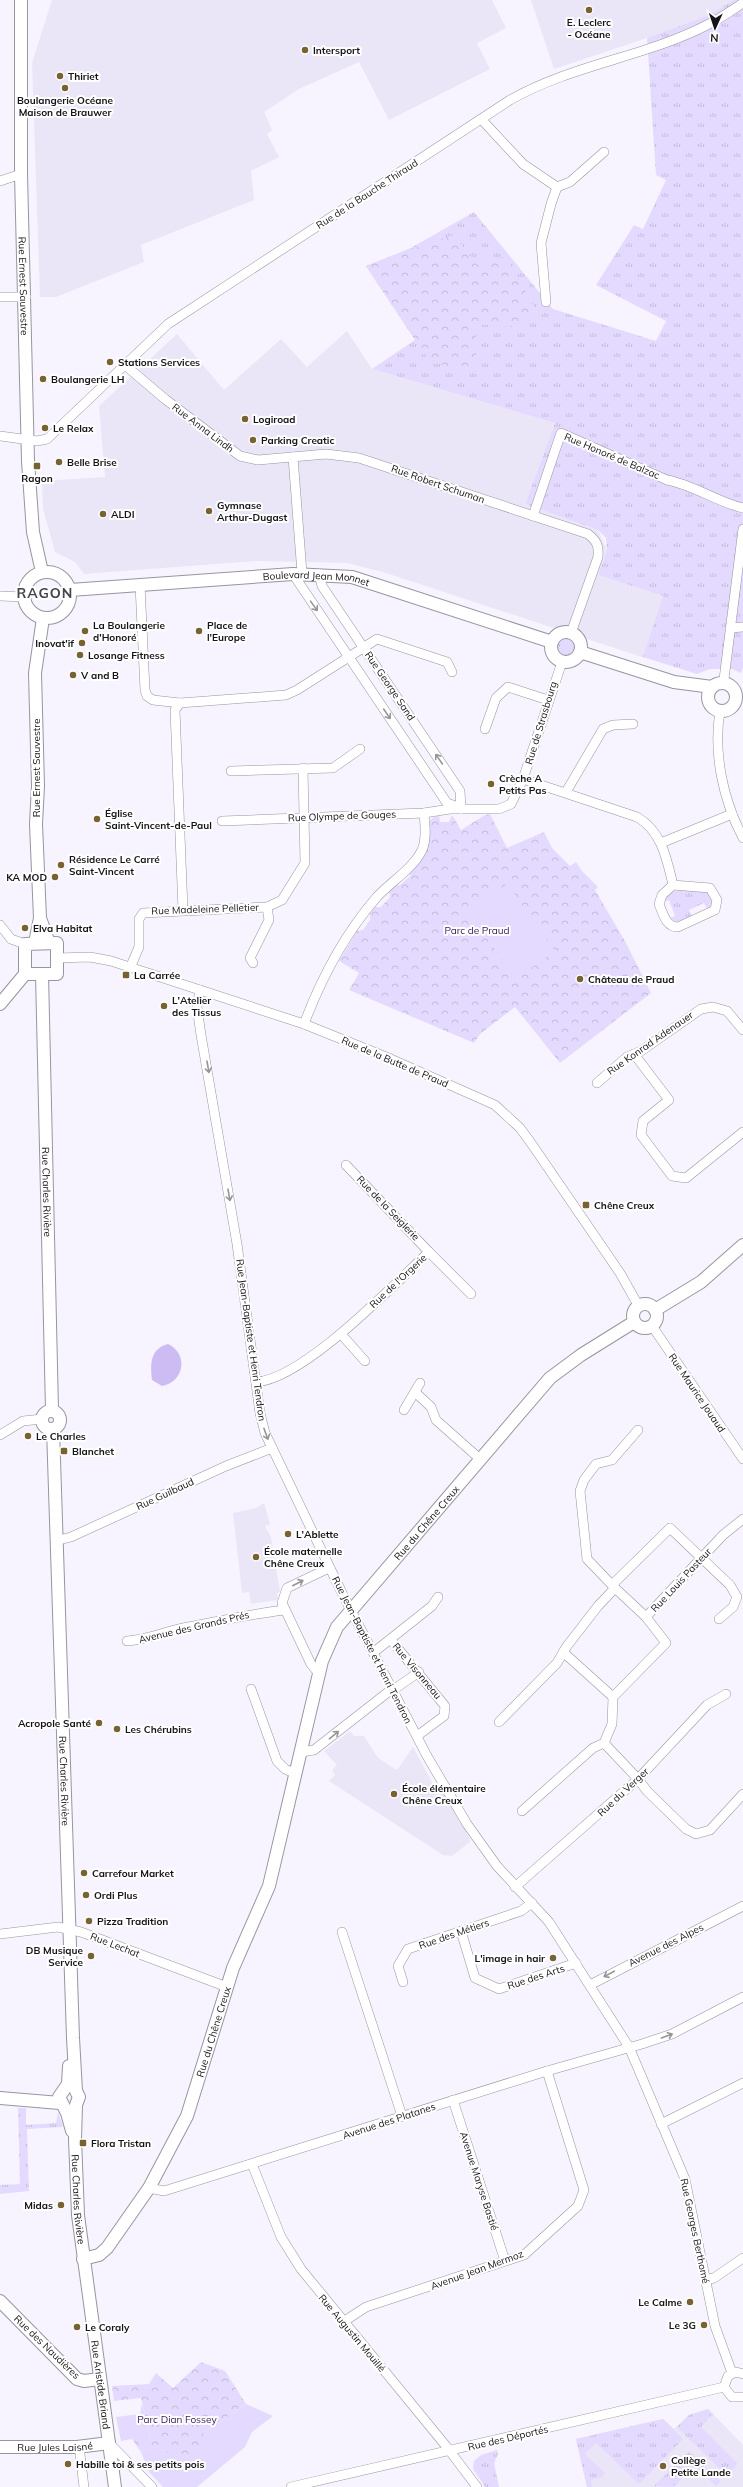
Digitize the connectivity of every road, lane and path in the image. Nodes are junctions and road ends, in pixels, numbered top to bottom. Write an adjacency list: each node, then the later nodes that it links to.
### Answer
1 (21, 0): 5 (main road, Rue Ernest Sauvestre)
2 (743, 3): 3 (street, Rue de la Bauche Thiraud)
3 (482, 120): 7 (street); 11 (street, Rue de la Bauche Thiraud)
4 (604, 152): 7 (street)
5 (21, 174): 6 (street); 9 (main road, Rue Ernest Sauvestre)
6 (0, 181)
7 (558, 187): 10 (street)
8 (0, 297): 9 (street)
9 (26, 297): 13 (main road, Rue Ernest Sauvestre)
10 (546, 302)
11 (126, 366): 13 (street, Rue de la Bauche Thiraud); 14 (street, Rue Anna Lindh)
12 (0, 436): 13 (street, Rue de la Bauche Thiraud)
13 (28, 439): 18 (main road, Rue Ernest Sauvestre)
14 (293, 457): 16 (street, Rue Robert Schuman); 19 (street)
15 (743, 508): 16 (street, Rue Honoré de Balzac)
16 (533, 516): 28 (street, Rue Robert Schuman)
17 (743, 530): 27 (street)
18 (42, 572): 22 (main road); 24 (main road)
19 (297, 574): 20 (main road, Boulevard Jean Monnet); 21 (main road, Boulevard Jean Monnet); 32 (street, Rue George Sand, one-way to 32)
20 (320, 574): 29 (main road, Boulevard Jean Monnet); 30 (street, Rue George Sand)
21 (140, 585): 22 (main road, Boulevard Jean Monnet); 41 (street)
22 (70, 590): 25 (main road)
23 (0, 596): 24 (street)
24 (24, 596): 25 (main road)
25 (43, 618): 63 (main road, Rue Ernest Sauvestre)
26 (743, 627): 27 (street)
27 (730, 628): 36 (street)
28 (571, 633): 29 (main road); 31 (main road)
29 (552, 642): 33 (main road)
30 (364, 648): 32 (street, Rue George Sand); 34 (street, Rue George Sand); 44 (street, Rue George Sand)
31 (580, 652): 33 (main road); 35 (main road)
32 (349, 658): 41 (street); 47 (street, Rue George Sand, one-way to 47)
33 (562, 662): 39 (street, Rue de Strasbourg)
34 (452, 672)
35 (674, 682): 37 (main road); 40 (main road)
36 (726, 683): 37 (main road); 38 (main road)
37 (712, 687): 40 (main road)
38 (740, 697): 42 (main road)
39 (548, 700): 46 (street); 51 (street, Rue de Strasbourg)
40 (709, 702): 43 (main road)
41 (180, 703): 62 (street)
42 (738, 708): 43 (main road)
43 (720, 711): 55 (street)
44 (416, 724): 47 (street, Rue George Sand); 53 (street, Rue George Sand, one-way to 44)
45 (633, 724): 52 (street)
46 (485, 729)
47 (401, 734): 53 (street, Rue George Sand)
48 (360, 750): 49 (street)
49 (303, 768): 50 (street); 56 (street, Rue Madeleine Pelletier)
50 (231, 771)
51 (523, 779): 52 (street); 53 (street, Rue de Strasbourg)
52 (566, 792): 59 (street)
53 (461, 809): 54 (street, Rue Olympe de Gouges)
54 (424, 813): 56 (street, Rue Olympe de Gouges); 74 (street)
55 (732, 814): 58 (street); 59 (street)
56 (304, 817): 57 (street, Rue Olympe de Gouges); 61 (street, Rue Madeleine Pelletier)
57 (222, 821)
58 (743, 838)
59 (661, 843): 60 (street)
60 (673, 885): 60 (street)
61 (267, 907): 62 (street, Rue Madeleine Pelletier); 68 (street)
62 (183, 910): 69 (street, Rue Madeleine Pelletier)
63 (40, 918): 65 (main road, Rue Ernest Sauvestre); 66 (main road, Rue Ernest Sauvestre)
64 (0, 925): 66 (street)
65 (49, 943): 66 (main road); 67 (main road, Rue Ernest Sauvestre)
66 (30, 944): 70 (main road, Rue Ernest Sauvestre)
67 (57, 958): 69 (street, Rue de la Butte de Praud); 71 (main road)
68 (253, 963)
69 (130, 968): 72 (street, Rue de la Butte de Praud)
70 (25, 974): 71 (main road); 73 (main road)
71 (42, 974): 92 (main road, Rue Charles Rivière)
72 (200, 990): 74 (street, Rue de la Butte de Praud); 89 (street, Rue Jean-Baptiste et Henri Tendron, one-way to 89)
73 (0, 1004)
74 (304, 1024): 83 (street, Rue de la Butte de Praud)
75 (743, 1031): 76 (street, Rue Konrad Adenauer)
76 (634, 1054): 77 (street, Rue Konrad Adenauer); 78 (street)
77 (597, 1083)
78 (743, 1132)
79 (346, 1165): 81 (street, Rue de la Seiglerie)
80 (743, 1245): 84 (main road)
81 (429, 1252): 82 (street, Rue de l'Orgerie); 87 (street, Rue de l'Orgerie)
82 (471, 1294)
83 (638, 1305): 84 (main road); 85 (main road)
84 (656, 1310): 86 (main road)
85 (634, 1322): 86 (main road); 99 (main road, Rue du Chêne Creux)
86 (652, 1326): 100 (street, Rue Maurice Jouaud)
87 (341, 1334): 88 (street); 89 (street, Rue de l'Orgerie)
88 (365, 1361)
89 (256, 1382): 98 (street, Rue Jean-Baptiste et Henri Tendron, one-way to 98)
90 (420, 1383): 91 (street)
91 (416, 1393): 93 (street); 99 (street)
92 (52, 1410): 94 (main road); 95 (main road, Rue Charles Rivière)
93 (404, 1410)
94 (42, 1419): 95 (main road); 97 (street)
95 (53, 1429): 102 (main road, Rue Charles Rivière)
96 (638, 1430): 105 (street)
97 (0, 1435)
98 (272, 1448): 102 (street, Rue Guilbaud); 104 (street, Rue Jean-Baptiste et Henri Tendron)
99 (480, 1459): 107 (main road, Rue du Chêne Creux)
100 (743, 1459)
101 (743, 1519): 103 (street, Rue Louis Pasteur)
102 (59, 1540): 132 (main road, Rue Charles Rivière)
103 (703, 1559): 105 (street); 109 (street, Rue Louis Pasteur); 110 (street)
104 (330, 1568): 107 (street, Rue Jean-Baptiste et Henri Tendron); 108 (street, one-way to 104)
105 (614, 1586): 109 (street); 114 (street)
106 (438, 1597): 111 (street)
107 (351, 1609): 113 (street, Rue Jean-Baptiste et Henri Tendron); 116 (main road, Rue du Chêne Creux)
108 (285, 1610): 112 (street, Avenue des Grands Prés); 116 (street)
109 (646, 1618): 120 (street, Rue Louis Pasteur)
110 (719, 1619)
111 (391, 1640): 113 (street); 115 (street, Rue Visonneau)
112 (127, 1641)
113 (374, 1652): 118 (street, Rue Jean-Baptiste et Henri Tendron)
114 (563, 1652): 120 (street); 121 (street)
115 (419, 1672): 118 (street); 122 (street, Rue Visonneau)
116 (319, 1674): 124 (main road, Rue du Chêne Creux)
117 (251, 1689): 125 (street)
118 (392, 1689): 122 (street, Rue Jean-Baptiste et Henri Tendron); 124 (street, one-way to 118)
119 (726, 1694): 126 (street, Rue du Verger)
120 (613, 1697): 123 (street)
121 (499, 1722)
122 (417, 1736): 129 (street, Rue Jean-Baptiste et Henri Tendron)
123 (604, 1743): 126 (street); 128 (street)
124 (301, 1752): 125 (main road, Rue du Chêne Creux)
125 (296, 1774): 139 (main road, Rue du Chêne Creux)
126 (638, 1779): 127 (street); 129 (street, Rue du Verger)
127 (743, 1794)
128 (522, 1811)
129 (515, 1887): 130 (street, Rue Jean-Baptiste et Henri Tendron)
130 (532, 1903): 133 (street, Rue des Métiers); 136 (street, Rue Jean-Baptiste et Henri Tendron)
131 (743, 1906): 138 (street, Avenue des Alpes, one-way to 138)
132 (70, 1930): 135 (street, Rue Lechat); 139 (street, Rue Lechat); 141 (main road, Rue Charles Rivière)
133 (461, 1931): 136 (street, Rue des Arts); 137 (street, Rue des Métiers)
134 (342, 1932): 148 (street)
135 (0, 1934)
136 (576, 1963): 138 (street, Rue Jean-Baptiste et Henri Tendron)
137 (403, 1982)
138 (590, 1985): 142 (street, Rue Jean-Baptiste et Henri Tendron)
139 (227, 1987): 151 (main road, Rue du Chêne Creux)
140 (743, 1997): 142 (street, Avenue des Platanes, one-way to 140)
141 (73, 2038): 146 (main road, Rue Charles Rivière); 146 (main road, Rue Charles Rivière)
142 (630, 2047): 143 (street, Avenue des Platanes); 149 (street, Rue Georges Berthomé)
143 (547, 2071): 147 (street, Avenue des Platanes); 154 (street, Avenue Jean Mermoz)
144 (743, 2083): 149 (street)
145 (0, 2098): 146 (main road)
146 (65, 2100): 153 (main road, Rue Charles Rivière)
147 (453, 2100): 148 (street, Avenue des Platanes); 154 (street, Avenue Maryse Bastié)
148 (402, 2116): 150 (street, Avenue des Platanes)
149 (661, 2124): 155 (street, Rue Georges Berthomé)
150 (252, 2164): 151 (street, Avenue des Platanes); 157 (street, Rue Augustin Mouillé)
151 (149, 2188): 153 (main road, Rue du Chêne Creux)
152 (743, 2258): 155 (street)
153 (83, 2259): 160 (main road, Rue Aristide Briand)
154 (505, 2261): 157 (street, Avenue Jean Mermoz)
155 (705, 2280): 158 (street, Rue Georges Berthomé)
156 (0, 2301): 160 (main road, Rue des Naudières)
157 (343, 2322): 166 (street, Rue Augustin Mouillé)
158 (732, 2373): 159 (street); 161 (street)
159 (743, 2374)
160 (100, 2379): 163 (main road, Rue Aristide Briand)
161 (724, 2387): 162 (street); 166 (street, Rue des Déportés)
162 (742, 2400)
163 (109, 2443): 164 (main road, Rue Jules Laisné); 168 (main road, Rue Aristide Briand); 169 (street)
164 (79, 2446): 165 (main road, Rue Jules Laisné); 167 (street)
165 (0, 2447)
166 (450, 2451): 170 (street, Rue des Déportés); 171 (street, Rue Augustin Mouillé)
167 (84, 2487)
168 (115, 2487)
169 (152, 2487)
170 (291, 2487)
171 (477, 2487)

